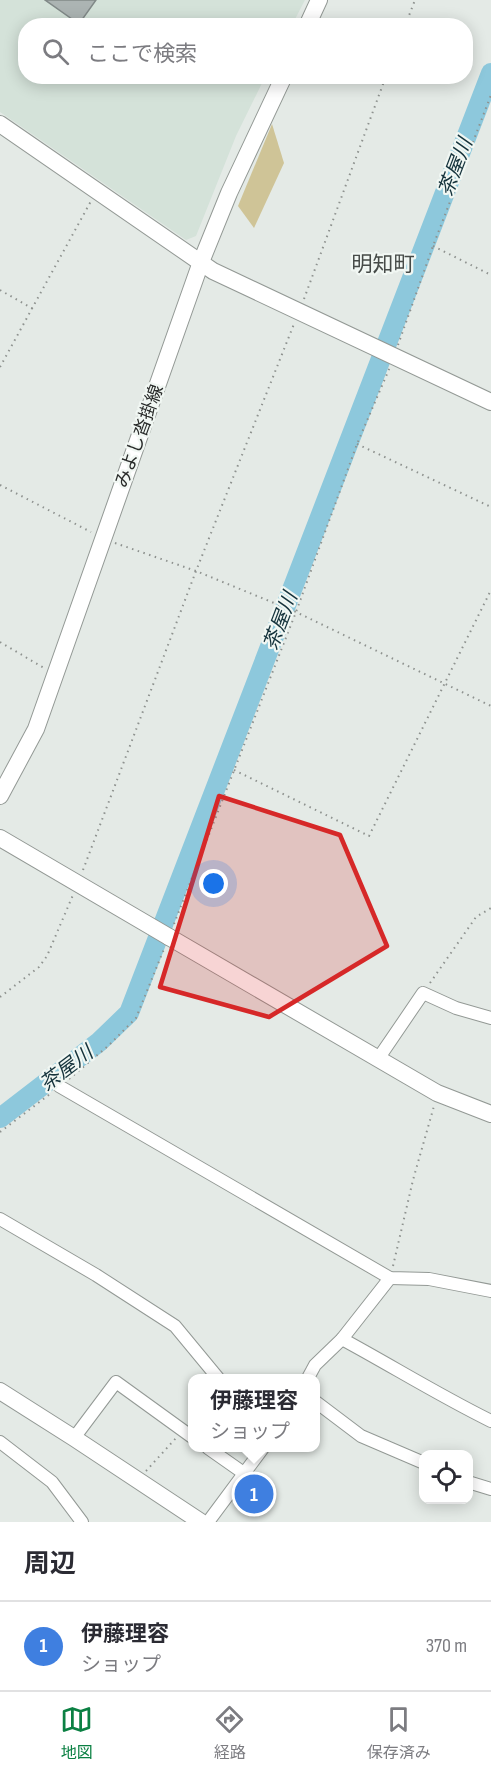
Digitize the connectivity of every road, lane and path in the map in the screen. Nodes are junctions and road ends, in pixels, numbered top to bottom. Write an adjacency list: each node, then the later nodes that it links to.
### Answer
1 (319, 0): 3 (street)
2 (415, 0): 4 (path)
3 (311, 18)
4 (408, 18)
5 (280, 84): 11 (street, みよし沓掛線)
6 (383, 84): 15 (path)
7 (491, 95): 10 (path)
8 (0, 124): 9 (street)
9 (97, 191): 11 (street); 14 (path)
10 (433, 246): 12 (path); 16 (path)
11 (201, 262): 15 (street); 22 (street, みよし沓掛線)
12 (491, 275)
13 (0, 290): 14 (path)
14 (33, 309): 17 (path)
15 (299, 312): 16 (street); 23 (path)
16 (389, 354): 18 (street); 19 (path)
17 (0, 367)
18 (491, 402)
19 (357, 444): 21 (path); 25 (path)
20 (0, 485): 22 (path)
21 (491, 507)
22 (103, 538): 23 (path); 27 (street, みよし沓掛線)
23 (196, 571): 25 (path); 33 (path)
24 (491, 590): 28 (path)
25 (296, 612): 28 (path); 30 (path)
26 (0, 642): 27 (path)
27 (55, 674): 31 (street, みよし沓掛線)
28 (444, 684): 29 (path); 30 (path)
29 (491, 706)
30 (234, 770): 35 (path)
31 (0, 796)
32 (0, 838): 33 (street)
33 (78, 883): 35 (street); 37 (path)
34 (491, 908): 36 (path)
35 (169, 937): 39 (street); 40 (path)
36 (423, 993): 38 (street); 39 (street)
37 (0, 997)
38 (491, 1018)
39 (378, 1059): 41 (street)
40 (60, 1086): 43 (path); 45 (street)
41 (437, 1093): 42 (street); 45 (path)
42 (491, 1114)
43 (0, 1132)
44 (0, 1219): 48 (street)
45 (390, 1278): 46 (street); 47 (street)
46 (491, 1291)
47 (342, 1339): 49 (street); 52 (street)
48 (215, 1374)
49 (310, 1374)
50 (0, 1391): 54 (street)
51 (320, 1406): 58 (street)
52 (491, 1421)
53 (187, 1433): 54 (street); 60 (path)
54 (74, 1437): 60 (street)
55 (0, 1442): 63 (street)
56 (214, 1452): 59 (street)
57 (261, 1452): 59 (street)
58 (419, 1461)
59 (245, 1474): 65 (street)
60 (138, 1479): 64 (street)
61 (473, 1484): 62 (street)
62 (491, 1489)
63 (82, 1522)
64 (201, 1522)
65 (208, 1522)

